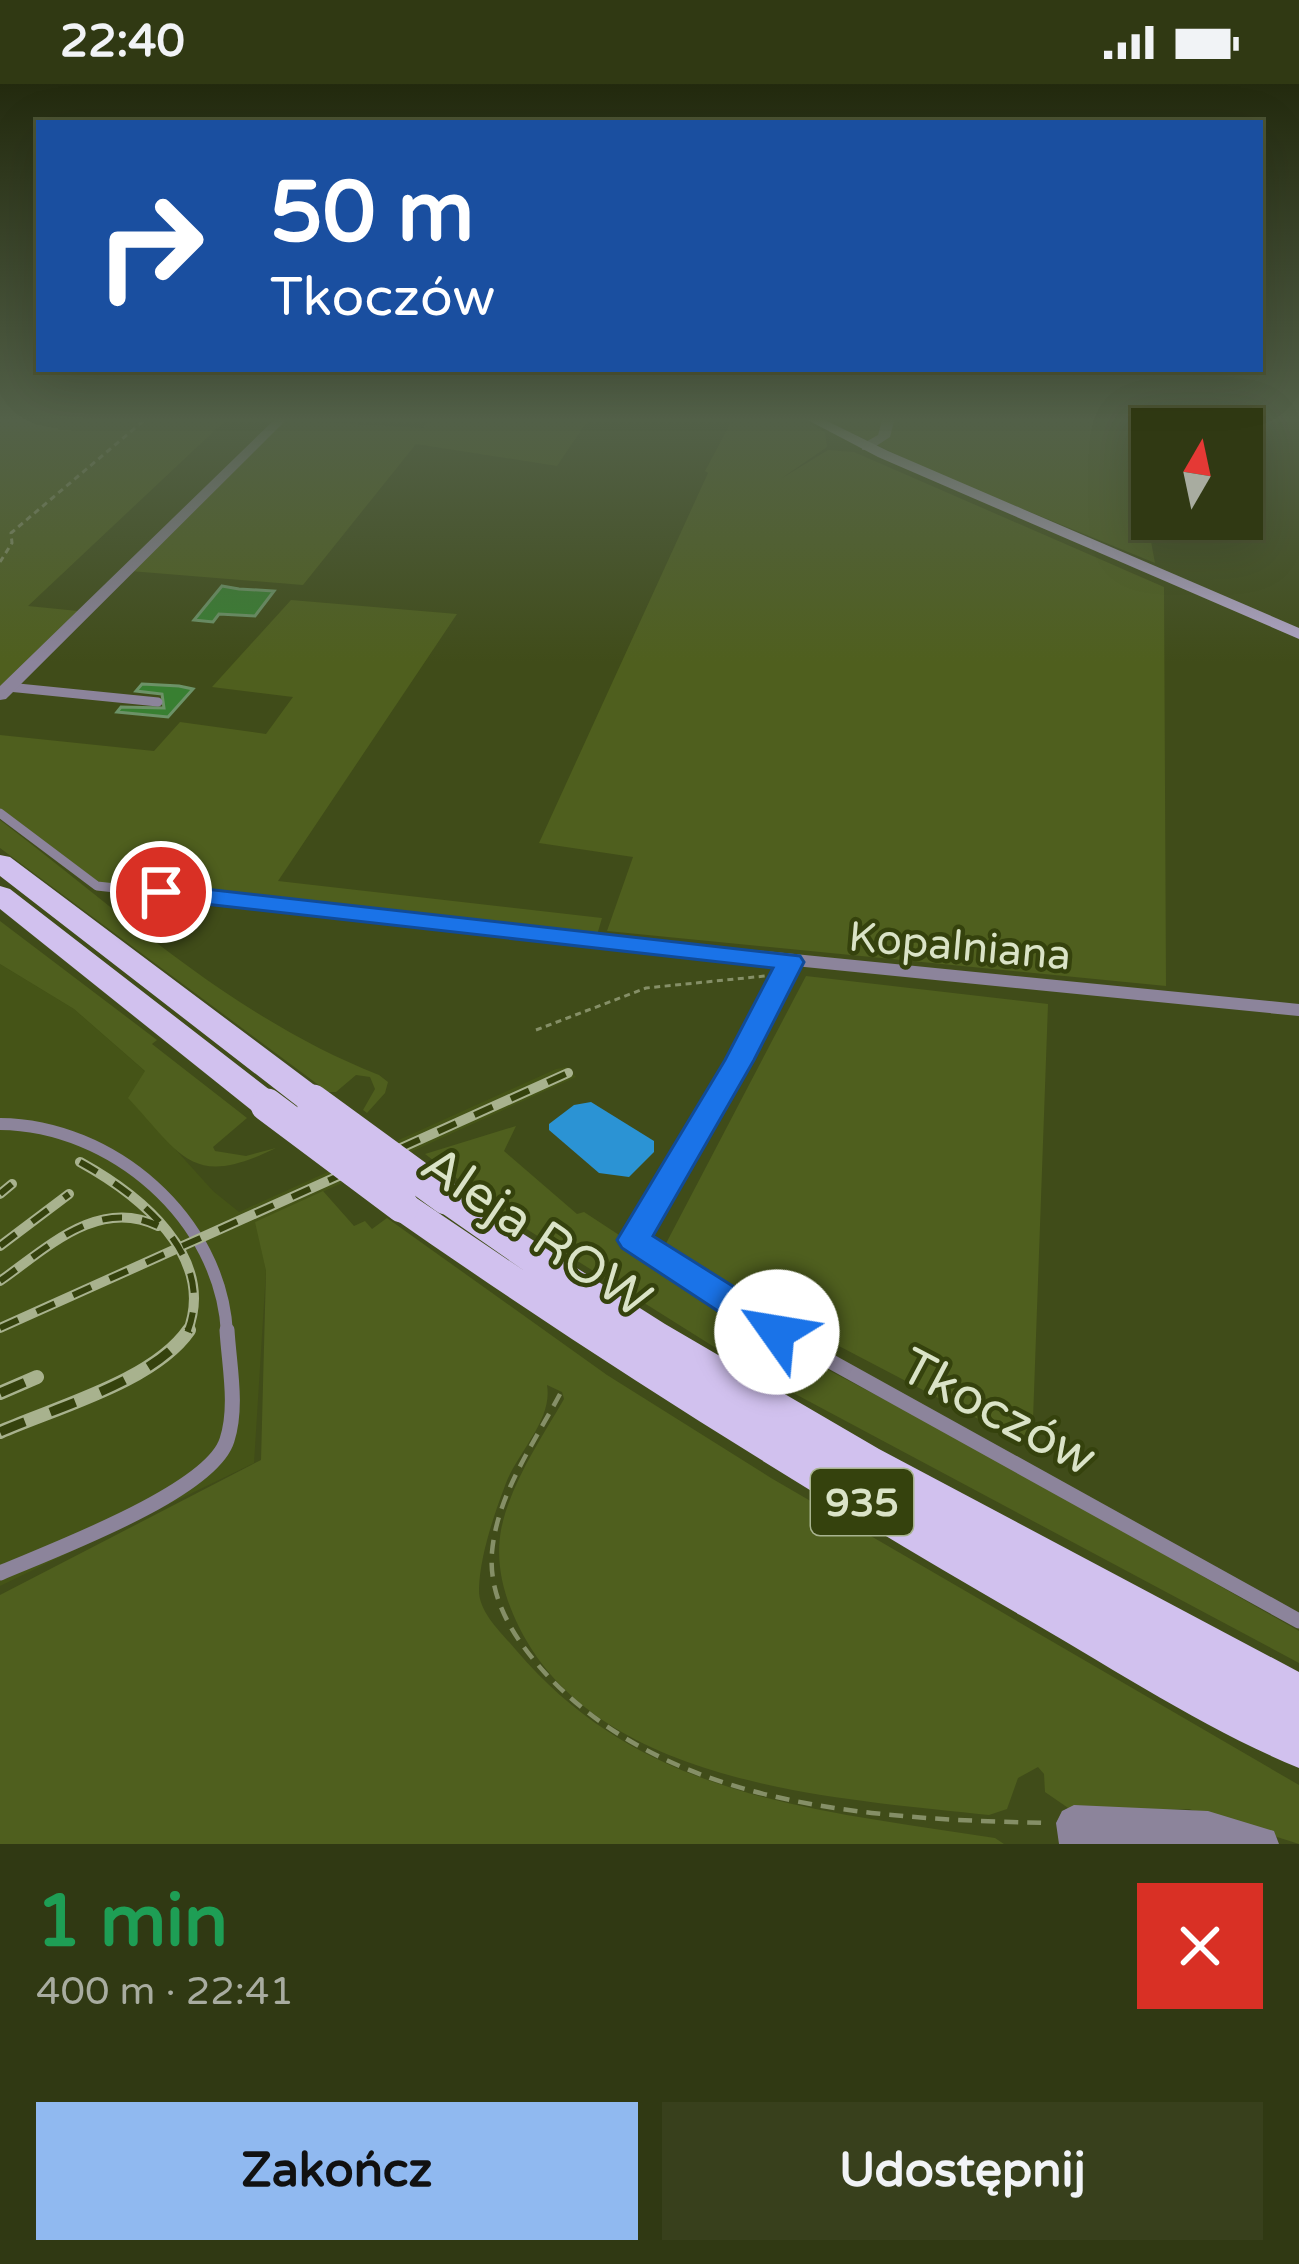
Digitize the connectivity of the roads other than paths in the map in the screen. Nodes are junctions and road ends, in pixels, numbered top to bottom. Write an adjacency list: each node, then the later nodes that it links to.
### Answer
1 (199, 499): 4 (street)
2 (987, 499): 3 (street)
3 (1299, 634)
4 (4, 691): 5 (lane)
5 (158, 702)
6 (0, 812): 9 (lane, Kopalniana)
7 (0, 863): 14 (main road, Aleja ROW / 935, bridge)
8 (0, 895): 15 (main road, Aleja ROW / 935, bridge)
9 (790, 962): 10 (lane, Kopalniana); 13 (lane, Tkoczów)
10 (1299, 1010)
11 (0, 1124): 12 (lane)
12 (0, 1573)
13 (1299, 1621)
14 (1299, 1697)
15 (1299, 1744)
16 (1076, 1834): 17 (street)
17 (1261, 1844)

